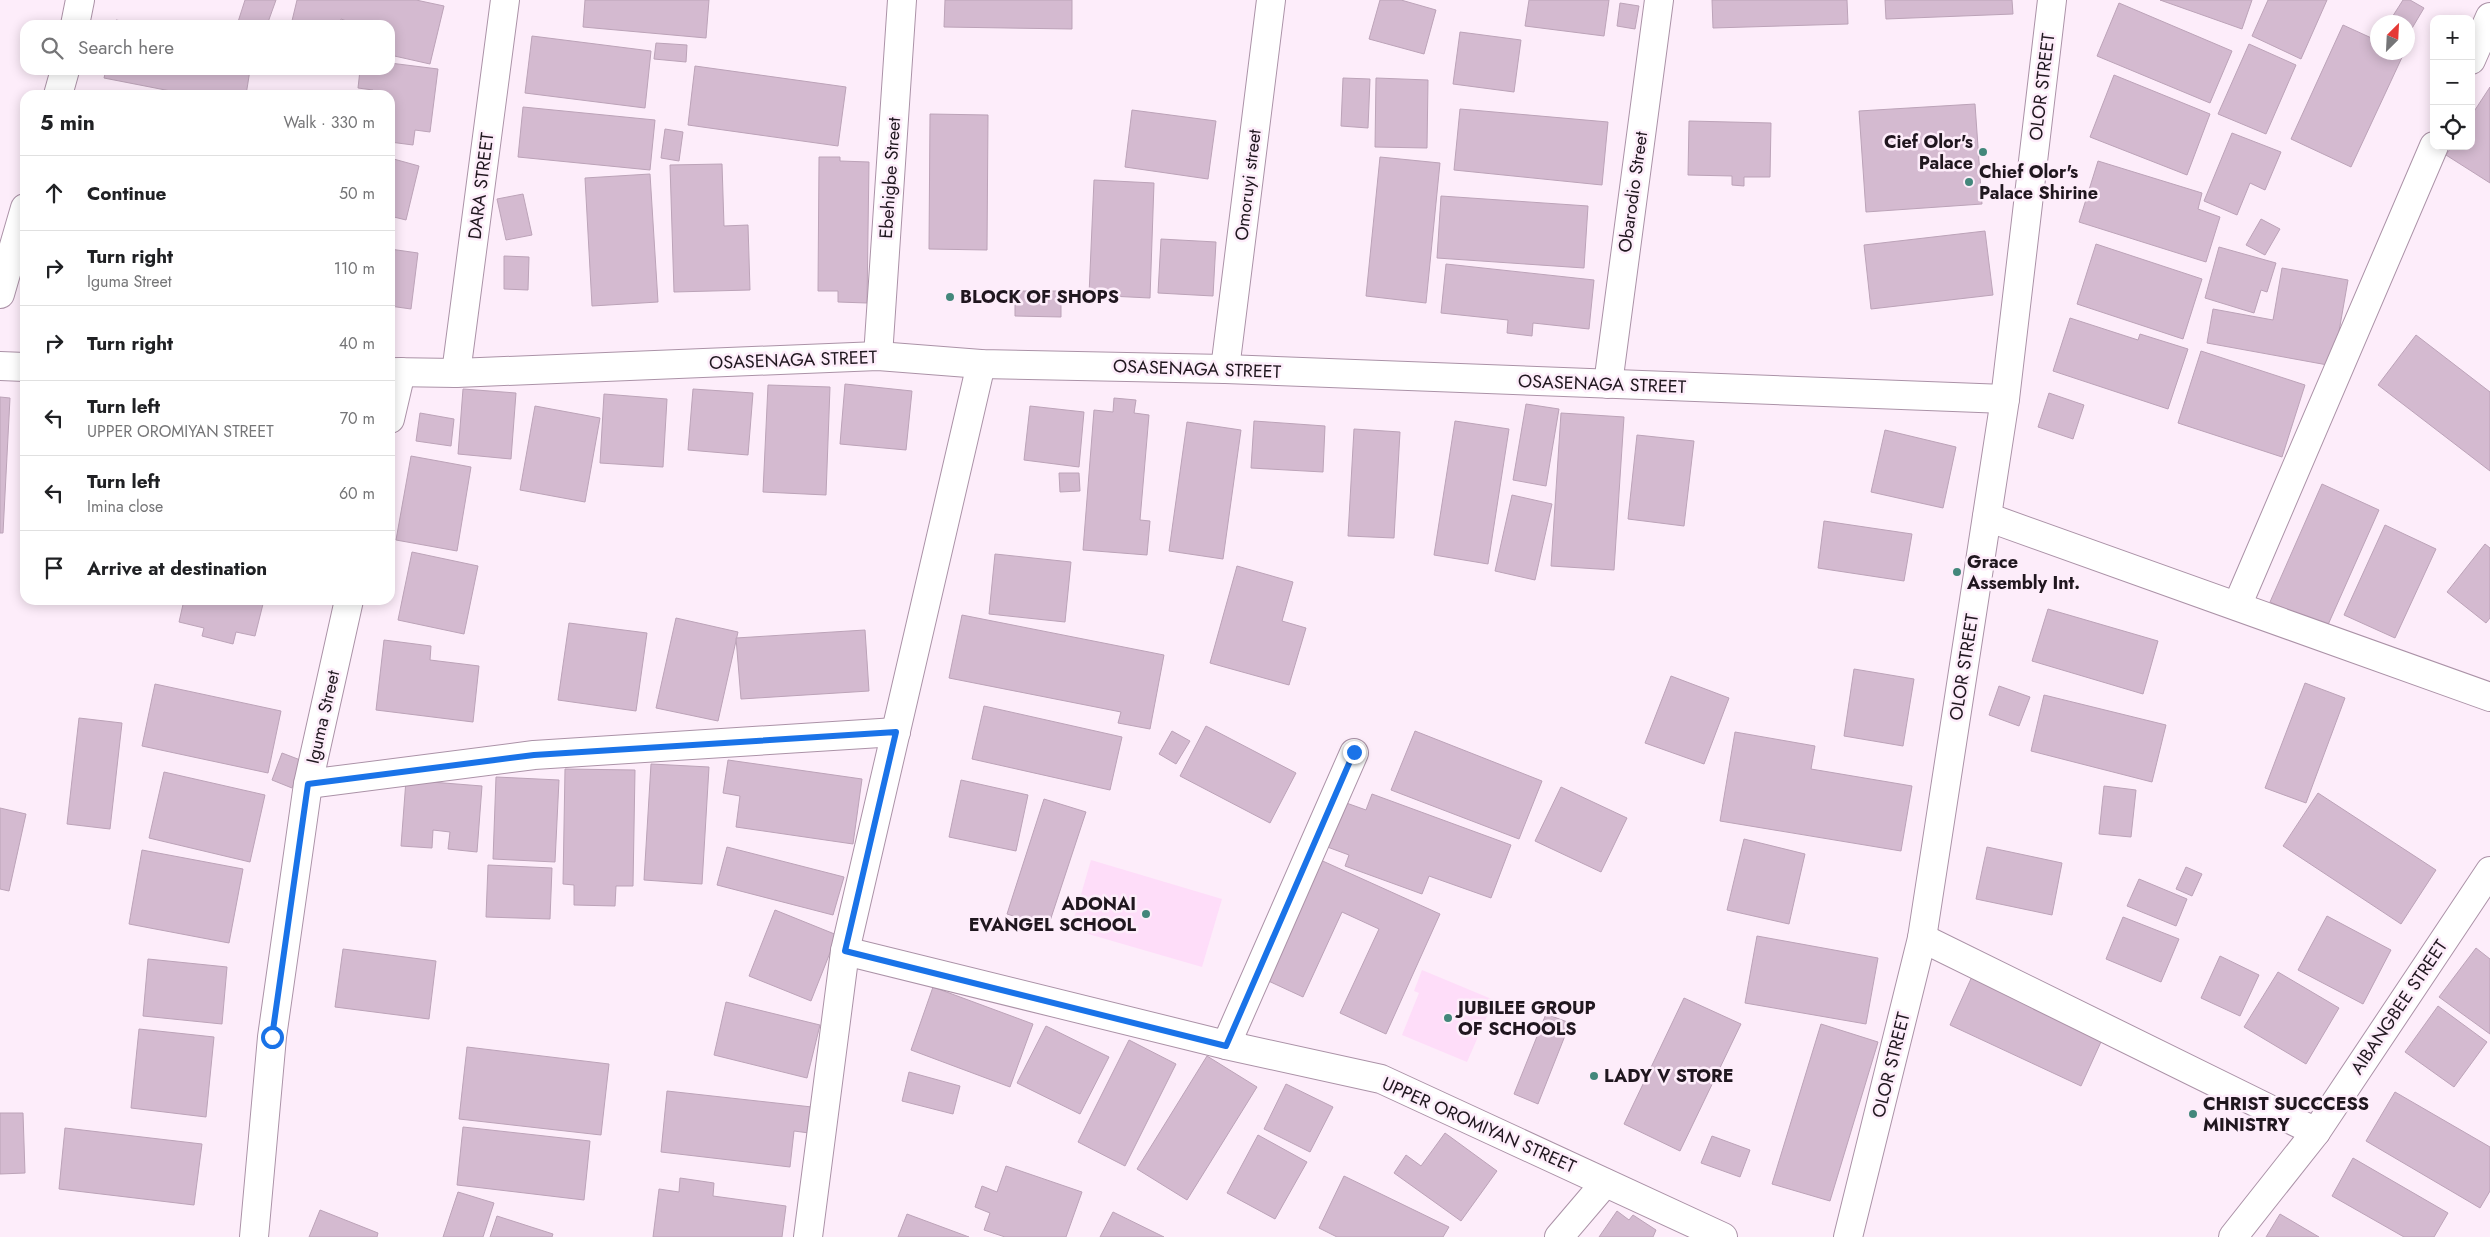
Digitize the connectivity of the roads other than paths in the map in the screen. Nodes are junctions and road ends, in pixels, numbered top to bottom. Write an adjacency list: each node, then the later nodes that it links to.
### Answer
1 (80, 0): 8 (street)
2 (505, 0): 21 (street, DARA STREET)
3 (902, 0): 15 (street, Ebehigbe Street)
4 (1271, 0): 19 (street, Omoruyi street)
5 (1659, 0): 22 (street, Obarodio Street)
6 (2052, 0): 23 (street, OLOR STREET)
7 (2490, 17): 9 (street)
8 (76, 20)
9 (2475, 51)
10 (64, 75): 11 (street)
11 (59, 90)
12 (2432, 150): 26 (street)
13 (20, 225): 14 (street)
14 (0, 294)
15 (878, 356): 16 (street, OSASENAGA STREET); 21 (street, OSASENAGA STREET)
16 (981, 364): 19 (street, OSASENAGA STREET); 28 (street)
17 (0, 366): 18 (street)
18 (20, 367)
19 (1225, 369): 22 (street, OSASENAGA STREET)
20 (395, 372): 21 (street, OSASENAGA STREET)
21 (456, 373)
22 (1608, 384): 23 (street, OSASENAGA STREET)
23 (2005, 399): 24 (street, OLOR STREET)
24 (1987, 517): 26 (street); 32 (street, OLOR STREET)
25 (348, 605): 30 (street, Iguma Street)
26 (2237, 606): 27 (street)
27 (2490, 697)
28 (896, 732): 30 (street, Iguma Street); 33 (street)
29 (1354, 752): 34 (street)
30 (308, 784): 37 (street)
31 (2490, 871): 35 (street, AIBANGBEE STREET)
32 (1922, 938): 35 (street); 41 (street, OLOR STREET)
33 (845, 951): 34 (street, UPPER OROMIYAN STREET); 38 (street)
34 (1226, 1046): 36 (street, UPPER OROMIYAN STREET)
35 (2316, 1132): 42 (street, AIBANGBEE STREET)
36 (1605, 1183): 39 (street); 40 (street, UPPER OROMIYAN STREET)
37 (254, 1237)
38 (808, 1237)
39 (1560, 1237)
40 (1723, 1237)
41 (1848, 1237)
42 (2233, 1237)

